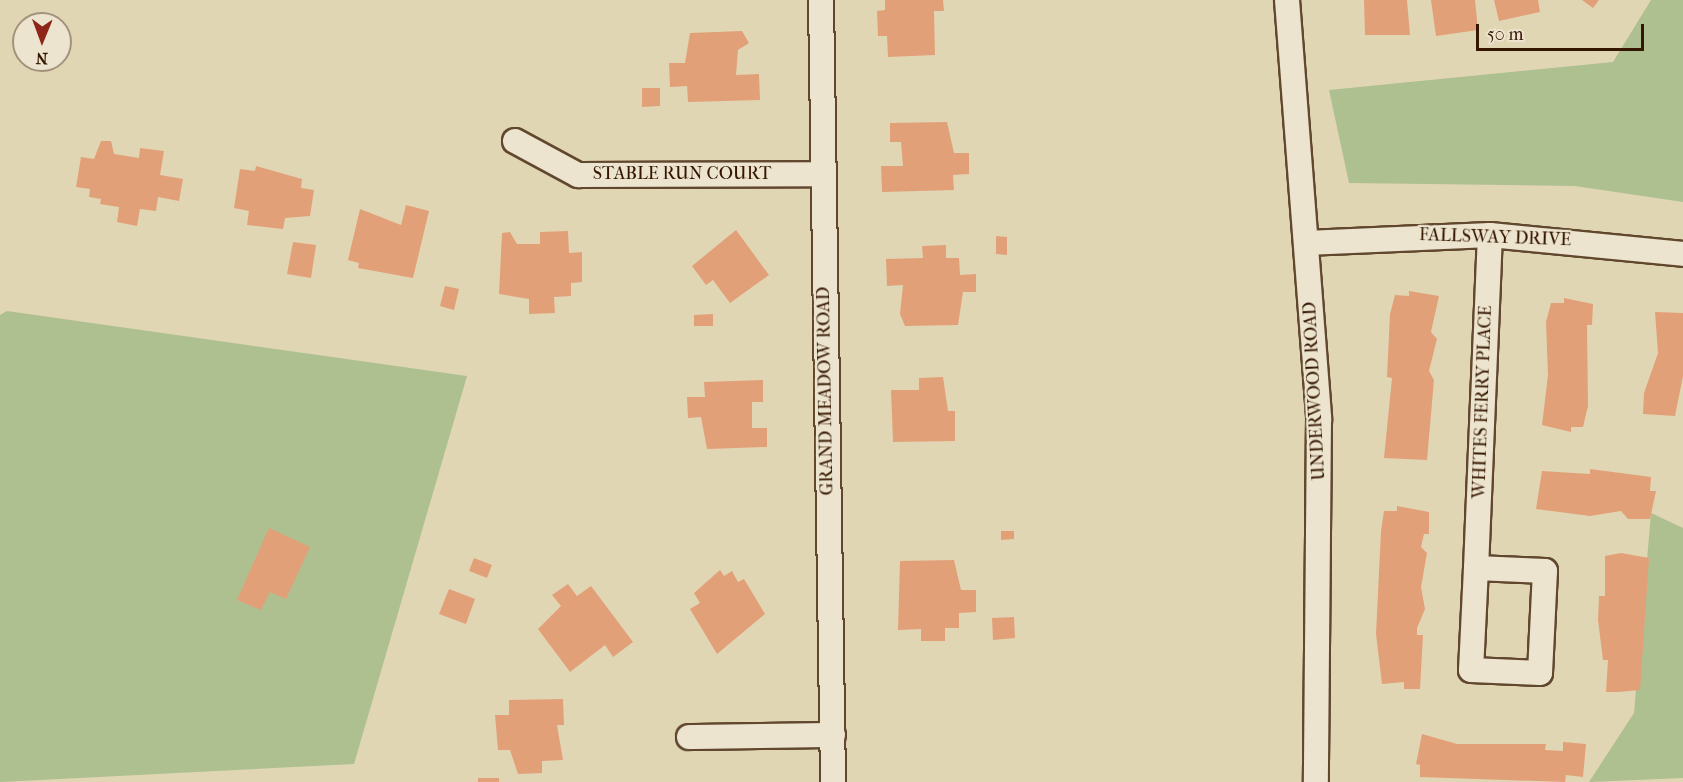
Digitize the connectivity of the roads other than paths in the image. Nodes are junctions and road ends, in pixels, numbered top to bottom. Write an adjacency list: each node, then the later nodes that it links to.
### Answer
1 (821, 0): 4 (street, GRAND MEADOW ROAD)
2 (1287, 0): 6 (street, UNDERWOOD ROAD)
3 (515, 141): 4 (street, STABLE RUN COURT)
4 (821, 174): 9 (street, GRAND MEADOW ROAD)
5 (1490, 235): 6 (street, FALLSWAY DRIVE); 7 (street, FALLSWAY DRIVE); 8 (street, WHITES FERRY PLACE)
6 (1306, 243): 12 (street, UNDERWOOD ROAD)
7 (1683, 254)
8 (1476, 568): 8 (street, WHITES FERRY PLACE)
9 (832, 735): 10 (street); 11 (street, GRAND MEADOW ROAD)
10 (689, 737)
11 (833, 782)
12 (1316, 782)

